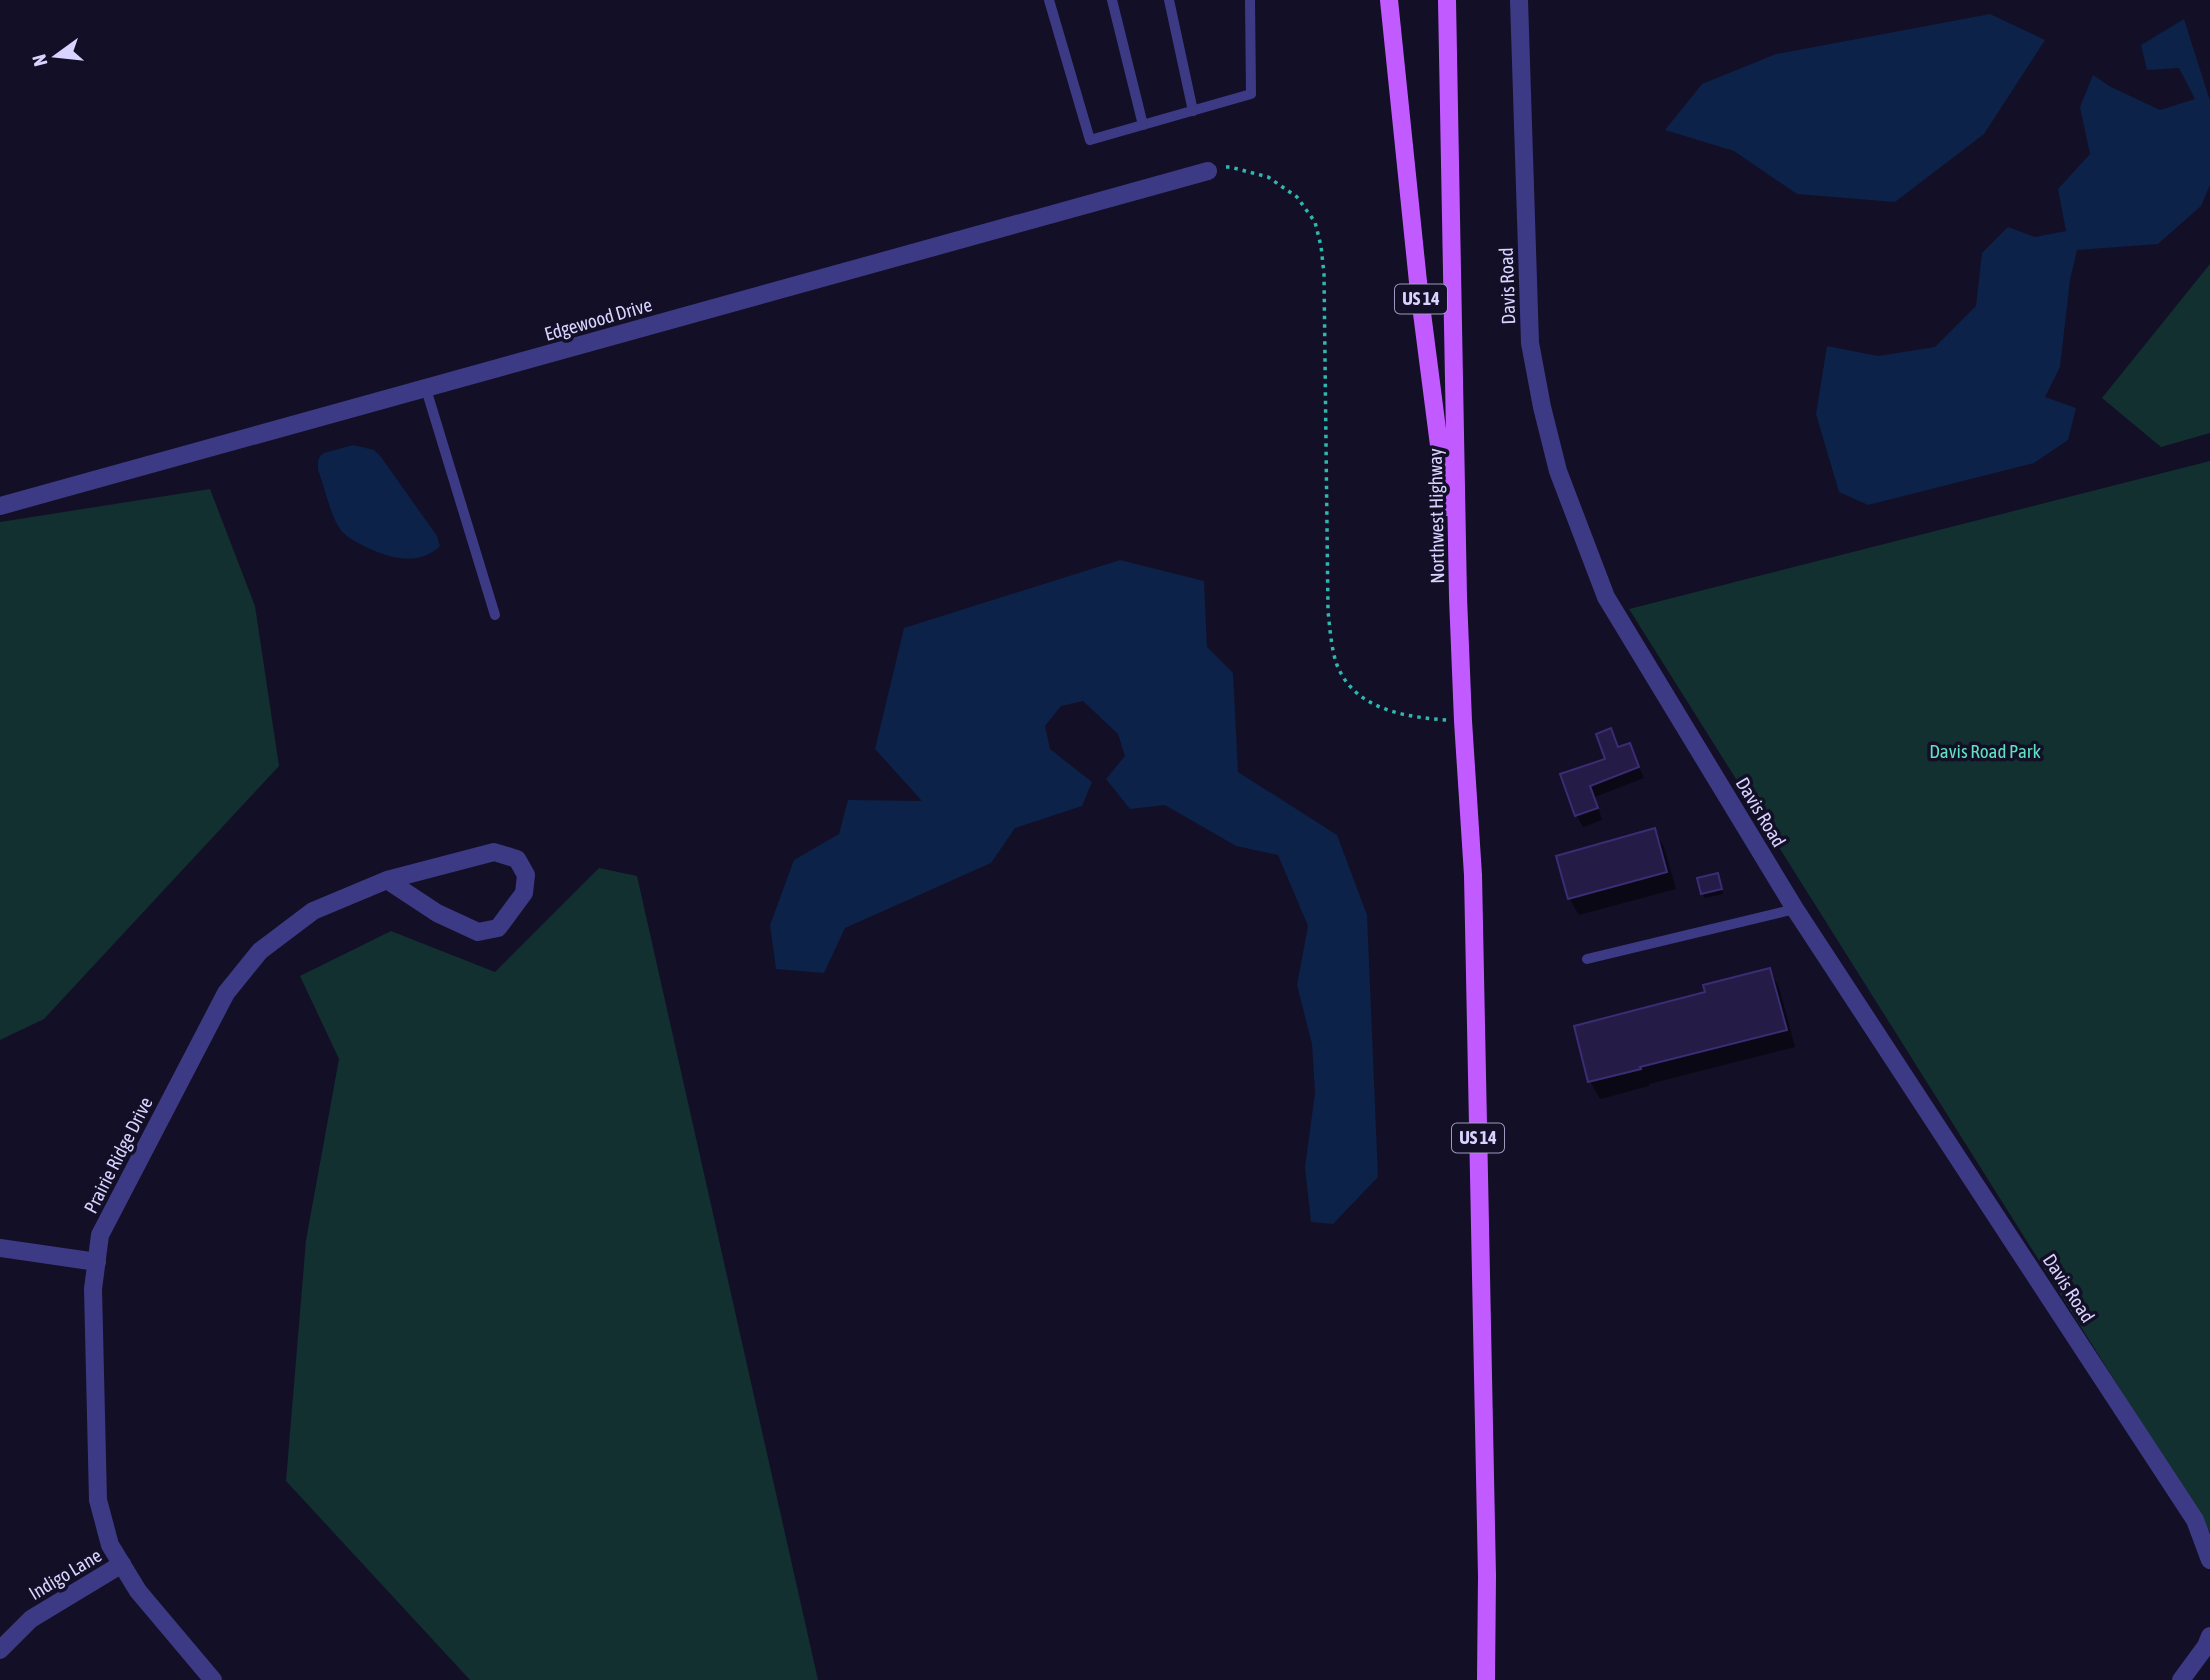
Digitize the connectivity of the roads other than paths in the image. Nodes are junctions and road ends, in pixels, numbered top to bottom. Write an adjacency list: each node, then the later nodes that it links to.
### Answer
1 (1049, 0): 9 (lane)
2 (1112, 0): 9 (lane)
3 (1169, 0): 8 (lane)
4 (1250, 0): 8 (lane)
5 (1388, 0): 13 (main road, Northwest Highway / US 14)
6 (1447, 0): 13 (main road, Northwest Highway / US 14)
7 (1519, 0): 16 (street, Davis Road)
8 (1193, 111): 9 (lane)
9 (1143, 125)
10 (1208, 171): 11 (street, Edgewood Drive)
11 (426, 388): 12 (street, Edgewood Drive); 14 (lane)
12 (0, 506)
13 (1458, 597): 25 (main road, US 14)
14 (495, 615)
15 (387, 880): 15 (street, Prairie Ridge Drive); 19 (street, Prairie Ridge Drive)
16 (1795, 909): 17 (lane); 20 (street, Davis Road)
17 (1587, 959)
18 (0, 1248): 19 (street)
19 (97, 1262): 21 (street, Prairie Ridge Drive)
20 (2210, 1560)
21 (122, 1564): 23 (street, Indigo Lane); 24 (street, Prairie Ridge Drive)
22 (2210, 1636): 26 (street)
23 (0, 1650)
24 (214, 1680)
25 (1486, 1680)
26 (2181, 1680)

